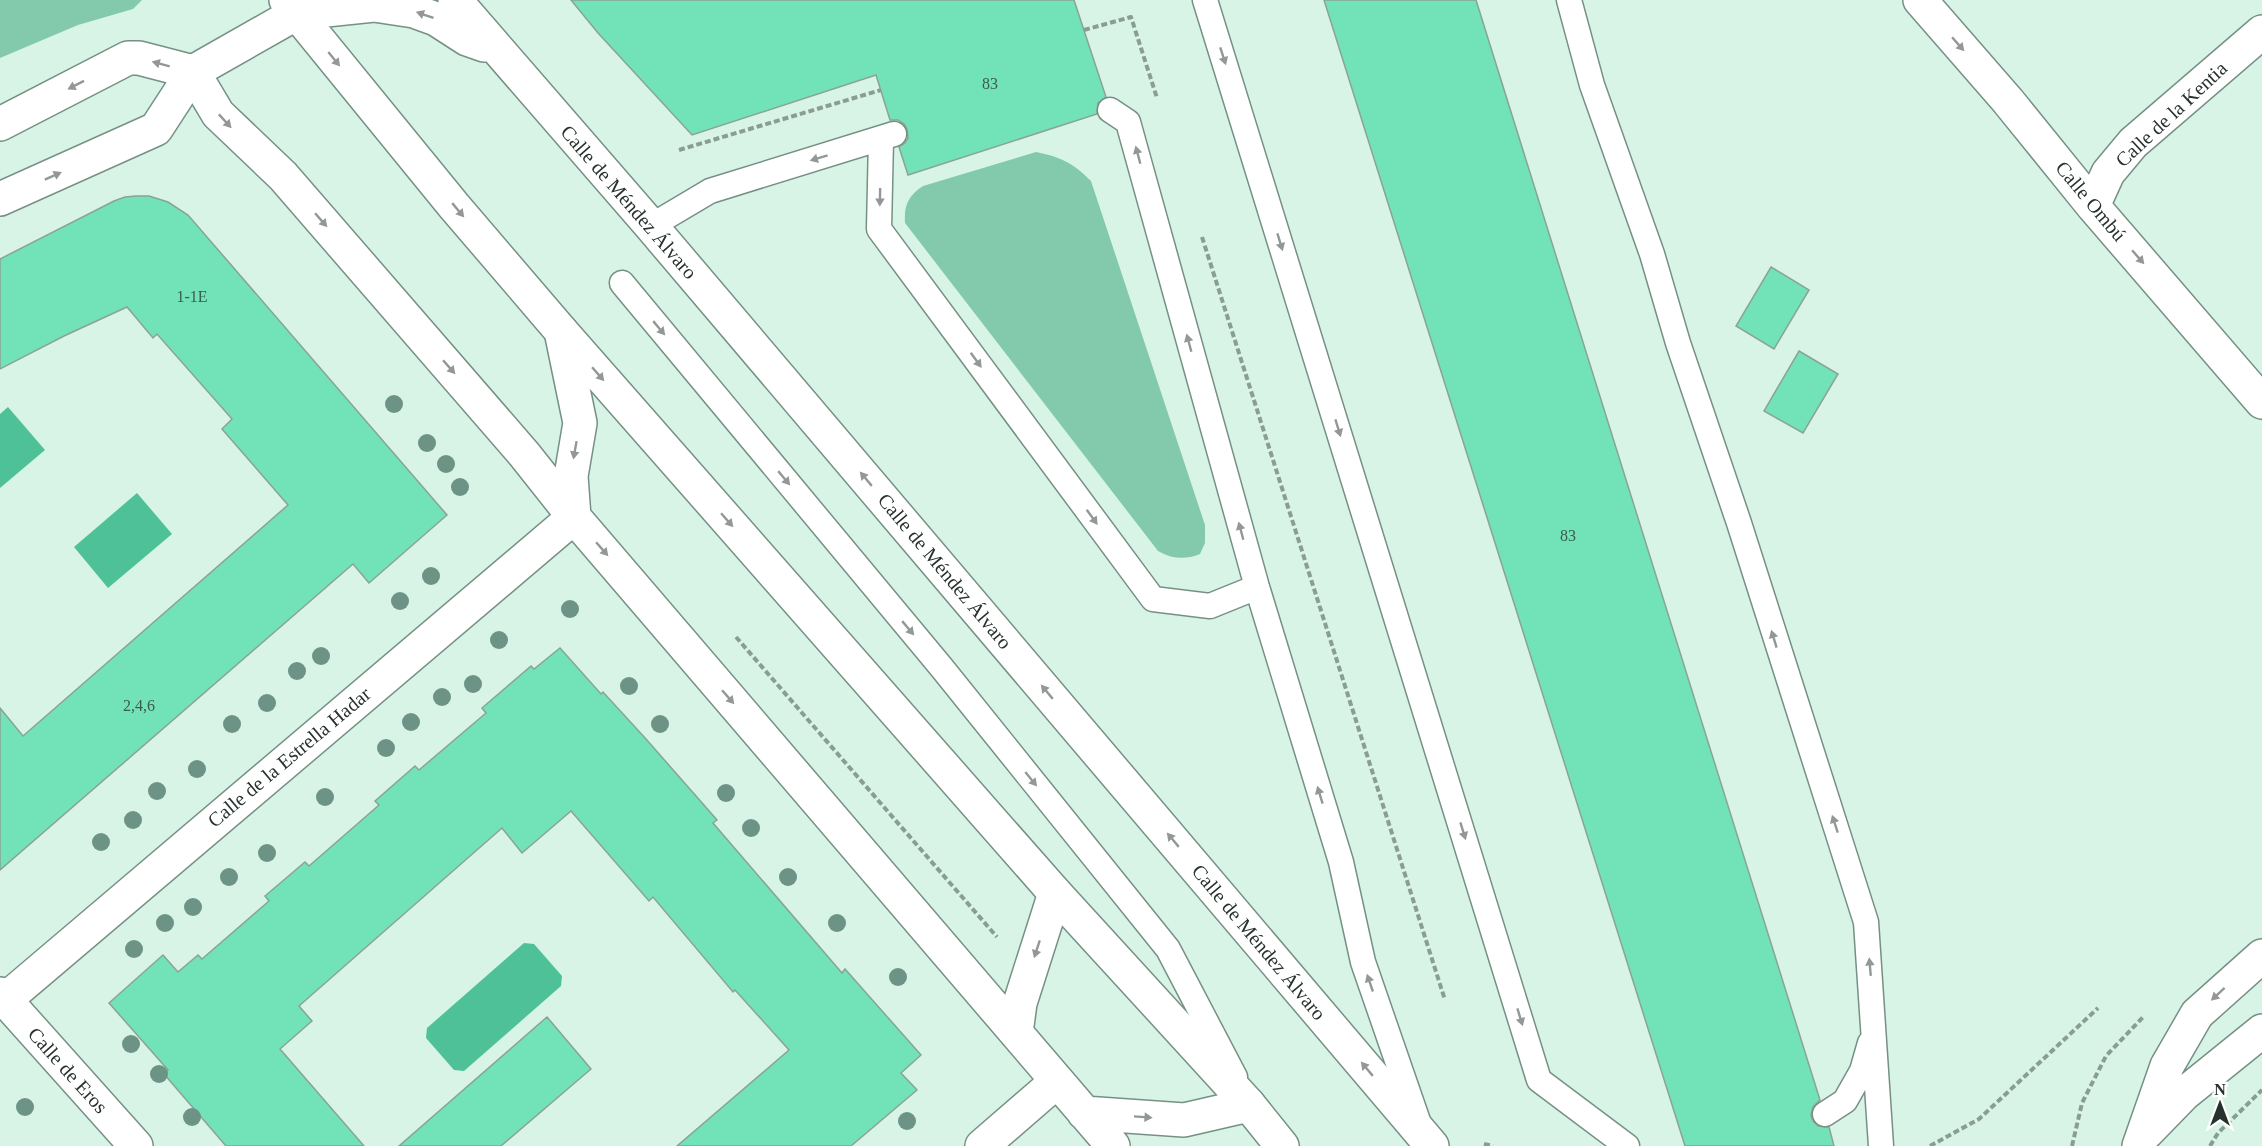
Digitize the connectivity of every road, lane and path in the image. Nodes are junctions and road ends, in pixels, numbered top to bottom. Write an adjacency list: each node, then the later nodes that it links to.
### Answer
1 (454, 0): 8 (street, Calle de Méndez Álvaro)
2 (1205, 0): 48 (lane, one-way to 48)
3 (1569, 0): 31 (lane, one-way to 3)
4 (1920, 0): 16 (street, Calle Ombú, one-way to 16)
5 (299, 4): 8 (street, one-way to 5); 9 (street); 20 (street, one-way to 20)
6 (1084, 30): 11 (path)
7 (2262, 32): 16 (street, Calle de la Kentia)
8 (496, 49): 17 (street, Calle de Méndez Álvaro)
9 (193, 72): 13 (street, one-way to 13); 15 (street, one-way to 9); 22 (street, one-way to 22)
10 (880, 90): 14 (path)
11 (1159, 104)
12 (1110, 110): 23 (lane, one-way to 12)
13 (0, 124)
14 (679, 150)
15 (0, 199)
16 (2093, 206): 21 (street, Calle Ombú, one-way to 21)
17 (651, 226): 23 (lane); 40 (street, Calle de Méndez Álvaro, one-way to 17)
18 (1199, 229): 29 (path)
19 (622, 283): 36 (lane, one-way to 36)
20 (561, 331): 22 (street, one-way to 22); 25 (street, one-way to 25)
21 (2262, 402)
22 (574, 517): 28 (street, Calle de la Estrella Hadar); 33 (street, one-way to 33)
23 (1257, 587): 40 (lane, one-way to 23)
24 (734, 635): 26 (path)
25 (1054, 893): 33 (street, one-way to 33); 36 (street)
26 (999, 940)
27 (2262, 956): 39 (street, one-way to 39)
28 (2, 997): 43 (street, Calle de Eros)
29 (1445, 1000)
30 (2098, 1008): 42 (path)
31 (1875, 1026): 38 (lane); 49 (lane)
32 (2262, 1031): 39 (street)
33 (1016, 1033): 34 (street)
34 (1056, 1082): 37 (street); 44 (street)
35 (2262, 1090): 50 (path)
36 (1249, 1105): 37 (street, one-way to 36); 46 (street)
37 (1084, 1113): 45 (street)
38 (1825, 1114)
39 (2141, 1141)
40 (1428, 1142)
41 (1484, 1144): 47 (path)
42 (1933, 1145)
43 (136, 1146)
44 (982, 1146)
45 (1113, 1146)
46 (1282, 1146)
47 (1493, 1146)
48 (1627, 1146)
49 (1881, 1146)
50 (2210, 1146)

